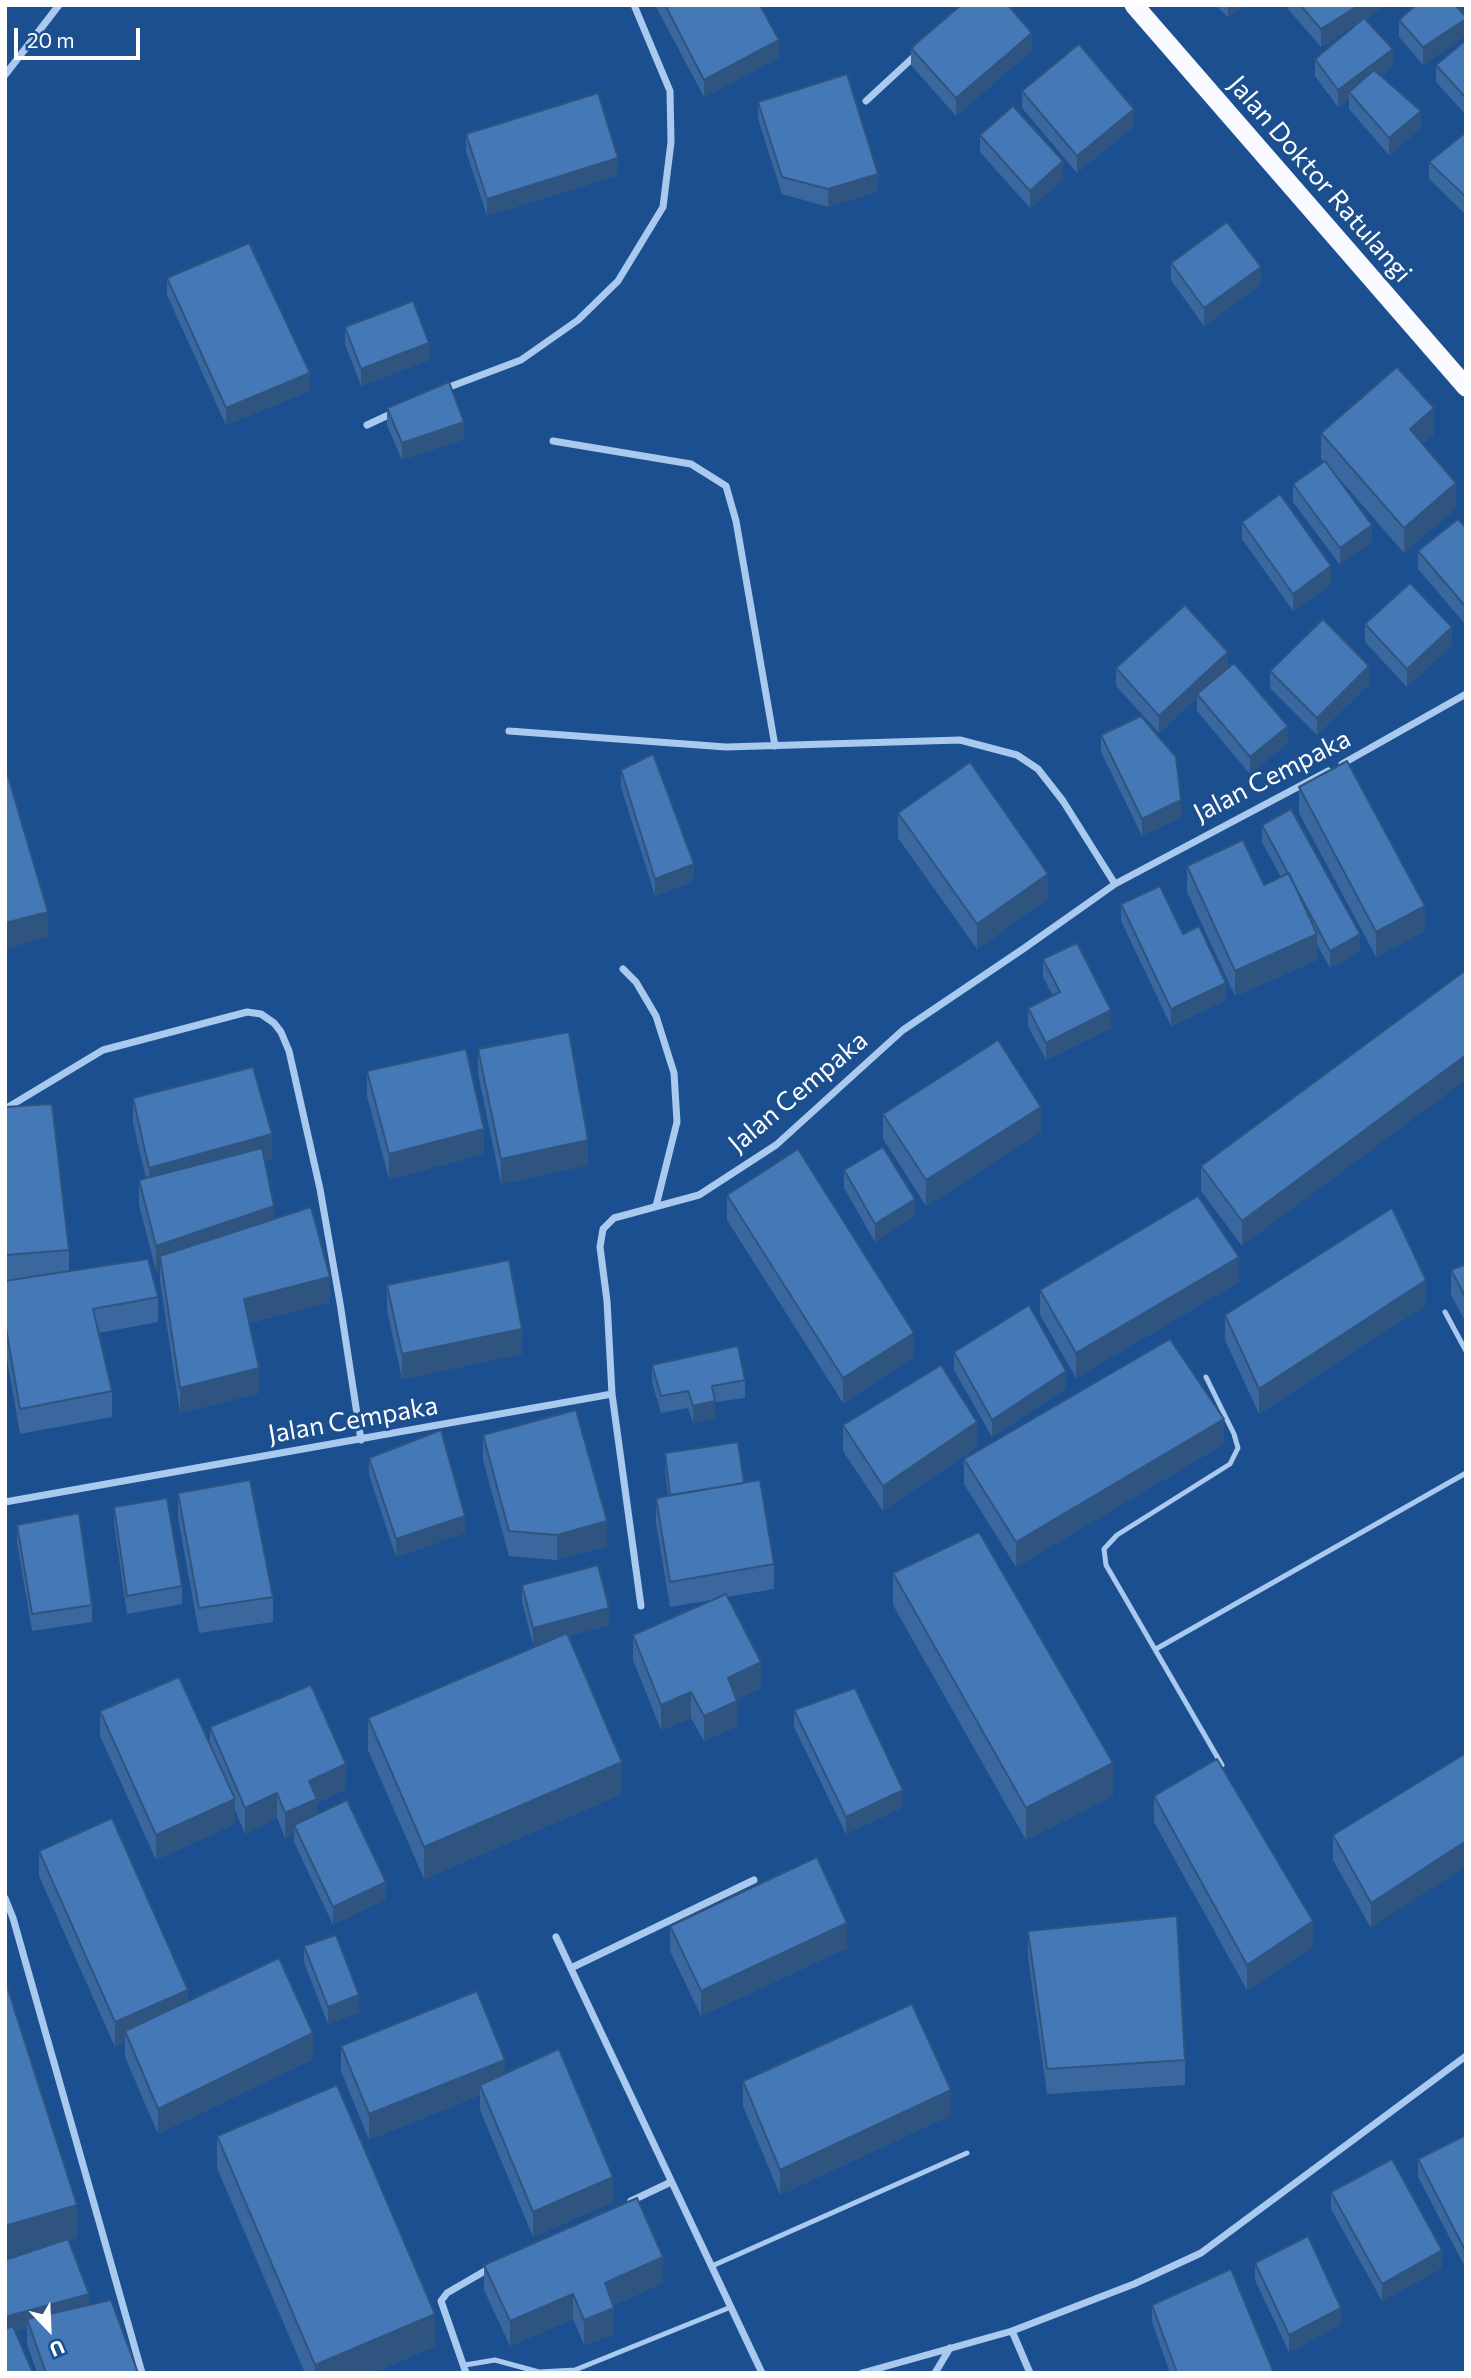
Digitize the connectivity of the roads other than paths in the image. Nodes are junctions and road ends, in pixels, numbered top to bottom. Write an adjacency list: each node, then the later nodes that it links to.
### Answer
1 (59, 5): 5 (street)
2 (634, 5): 8 (street)
3 (1134, 5): 7 (highway, Jalan Doktor Ratulangi)
4 (923, 49): 6 (street)
5 (5, 75)
6 (866, 101)
7 (1466, 387)
8 (435, 393)
9 (401, 409): 10 (street)
10 (367, 425)
11 (553, 441): 14 (street)
12 (1466, 694): 15 (street, Jalan Cempaka)
13 (509, 731): 14 (street)
14 (775, 747): 15 (street)
15 (1115, 884): 18 (street, Jalan Cempaka)
16 (623, 969): 18 (street)
17 (5, 1109): 23 (street)
18 (656, 1206): 22 (street, Jalan Cempaka)
19 (1445, 1312): 20 (lane)
20 (1466, 1351)
21 (1206, 1377): 27 (lane)
22 (612, 1394): 23 (street, Jalan Cempaka); 26 (street)
23 (360, 1440): 25 (street, Jalan Cempaka)
24 (1466, 1473): 27 (lane)
25 (5, 1502)
26 (641, 1606)
27 (1156, 1649): 28 (lane)
28 (1222, 1765)
29 (754, 1880): 32 (street)
30 (5, 1898): 43 (street)
31 (556, 1937): 32 (street)
32 (571, 1968): 35 (street)
33 (1466, 2056): 40 (street)
34 (967, 2153): 38 (lane)
35 (671, 2182): 36 (street); 38 (street)
36 (622, 2205)
37 (500, 2263): 42 (street)
38 (712, 2266): 39 (street)
39 (731, 2307): 42 (lane); 44 (street)
40 (1012, 2331): 41 (street); 47 (street)
41 (951, 2348): 45 (street); 46 (street)
42 (465, 2369)
43 (142, 2373)
44 (762, 2373)
45 (862, 2373)
46 (934, 2373)
47 (1030, 2373)

